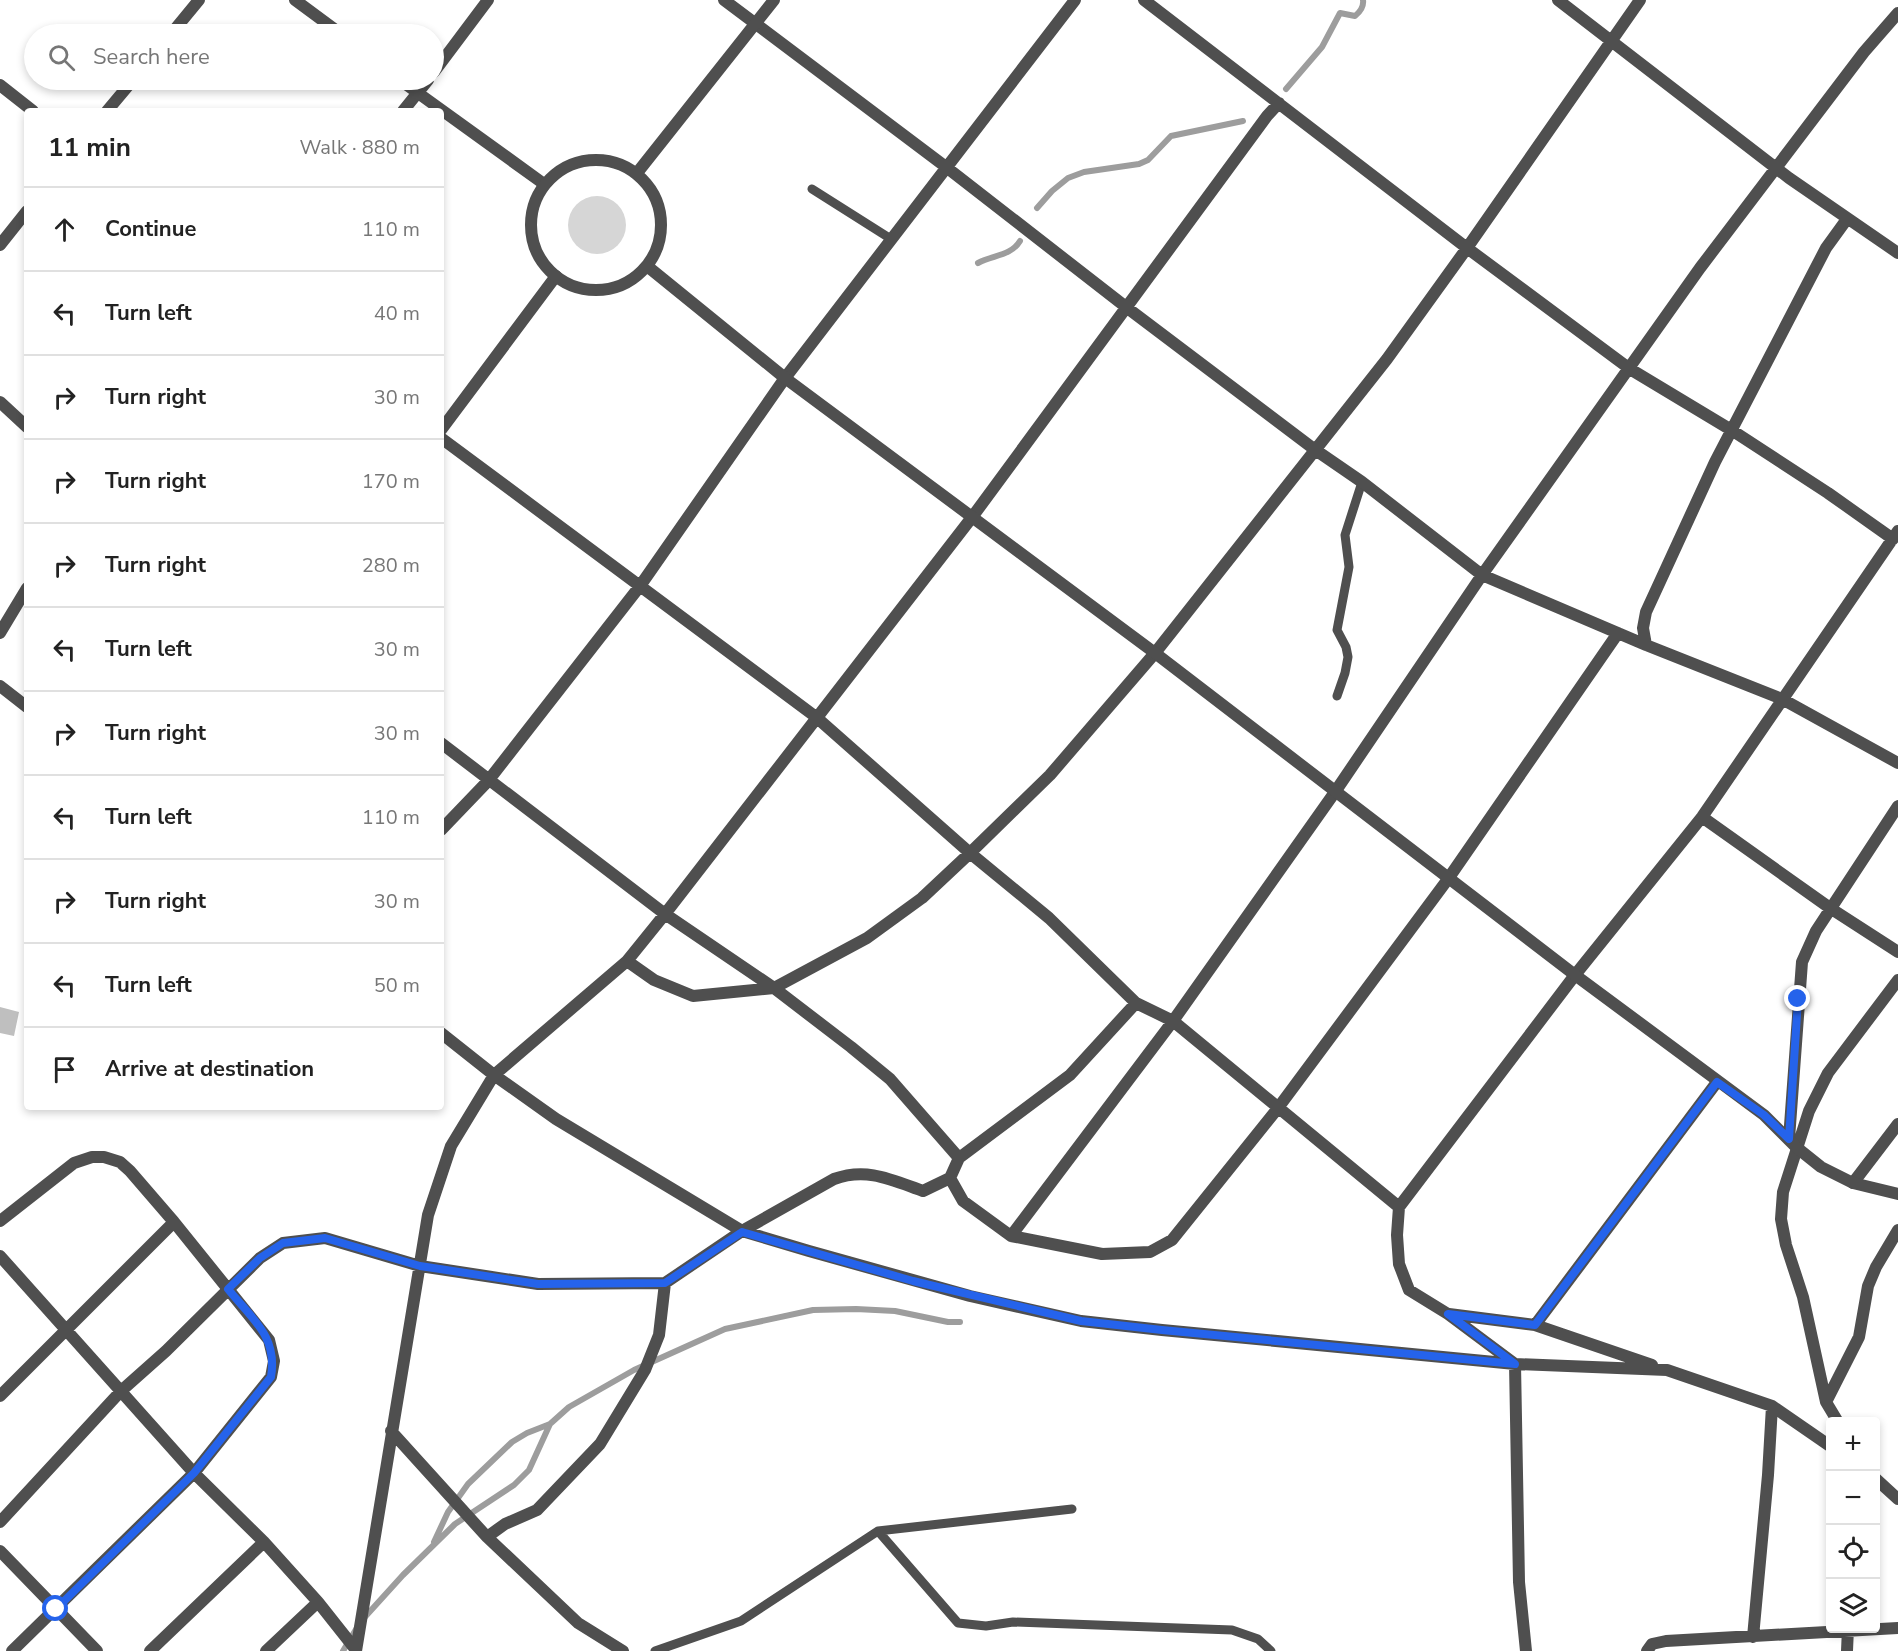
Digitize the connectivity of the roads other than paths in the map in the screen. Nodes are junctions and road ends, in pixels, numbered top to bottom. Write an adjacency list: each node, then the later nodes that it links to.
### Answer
1 (199, 0): 11 (street)
2 (295, 0): 12 (street)
3 (488, 0): 15 (street)
4 (724, 0): 13 (street)
5 (774, 0): 13 (street)
6 (1076, 0): 28 (street)
7 (1144, 0): 21 (street)
8 (1558, 0): 14 (street)
9 (1640, 0): 14 (street)
10 (1898, 14): 27 (street)
11 (179, 24)
12 (327, 24)
13 (755, 25): 28 (street); 29 (street)
14 (1611, 40): 27 (street); 36 (street)
15 (444, 59)
16 (0, 85): 22 (street)
17 (125, 90): 23 (street)
18 (414, 90): 20 (street)
19 (420, 90): 20 (street)
20 (418, 93): 24 (street); 25 (street)
21 (1279, 103): 36 (street); 40 (street)
22 (29, 108)
23 (110, 108)
24 (406, 108)
25 (439, 108)
26 (444, 112): 30 (street)
27 (1777, 166): 33 (street); 41 (street)
28 (946, 167): 34 (street); 40 (street)
29 (637, 173): 30 (street); 38 (street)
30 (544, 184): 39 (street)
31 (812, 189): 34 (lane)
32 (24, 215): 35 (street)
33 (1847, 219): 37 (street); 46 (street)
34 (891, 239): 42 (street)
35 (0, 246)
36 (1467, 248): 41 (street); 48 (street)
37 (1898, 253)
38 (647, 266): 39 (street); 42 (street)
39 (556, 276): 45 (street)
40 (1126, 307): 48 (street); 50 (street)
41 (1630, 369): 46 (street); 52 (street)
42 (785, 378): 50 (street); 53 (street)
43 (0, 402): 44 (street)
44 (24, 424)
45 (444, 426)
46 (1733, 431): 51 (street); 55 (street)
47 (444, 440): 53 (street)
48 (1314, 449): 49 (street); 59 (street)
49 (1362, 482): 52 (street); 61 (lane)
50 (973, 516): 59 (street); 64 (street)
51 (1895, 535): 62 (street)
52 (1482, 575): 57 (street); 68 (street)
53 (640, 586): 64 (street); 67 (street)
54 (24, 593): 56 (street)
55 (1646, 612): 57 (street); 58 (street)
56 (0, 633)
57 (1620, 634): 58 (street); 73 (street)
58 (1646, 645): 62 (street)
59 (1155, 653): 68 (street); 72 (street)
60 (0, 686): 63 (street)
61 (1337, 696)
62 (1782, 699): 66 (street); 70 (street)
63 (24, 705)
64 (816, 717): 72 (street); 75 (street)
65 (444, 745): 67 (street)
66 (1898, 763)
67 (488, 781): 71 (street); 75 (street)
68 (1335, 792): 73 (street); 82 (street)
69 (1898, 806): 74 (street)
70 (1702, 817): 74 (street); 78 (street)
71 (444, 827)
72 (970, 853): 80 (street); 81 (street)
73 (1448, 879): 78 (street); 86 (street)
74 (1830, 908): 76 (street); 88 (street)
75 (665, 914): 77 (street); 80 (street)
76 (1898, 952)
77 (627, 961): 80 (street); 84 (street)
78 (1575, 975): 85 (street); 93 (street)
79 (1898, 980): 88 (street)
80 (774, 988): 89 (street)
81 (1136, 1003): 82 (street); 89 (street)
82 (1173, 1021): 86 (street); 98 (street)
83 (444, 1035): 84 (street)
84 (494, 1075): 97 (street); 100 (street)
85 (1717, 1082): 88 (street); 104 (street)
86 (1278, 1108): 93 (street); 98 (street)
87 (1898, 1124): 91 (street)
88 (1793, 1143): 91 (street); 110 (street)
89 (959, 1158): 90 (street)
90 (950, 1178): 97 (street); 98 (street)
91 (1853, 1183): 92 (street)
92 (1898, 1194)
93 (1399, 1207): 103 (street)
94 (0, 1221): 95 (street)
95 (174, 1222): 102 (street); 105 (street)
96 (1898, 1230): 110 (street)
97 (742, 1232): 101 (street); 106 (street)
98 (1011, 1236)
99 (0, 1256): 105 (street)
100 (420, 1266): 101 (street); 102 (street); 113 (street)
101 (665, 1283): 121 (street)
102 (228, 1289): 108 (street); 115 (street)
103 (1448, 1314): 104 (street); 106 (street)
104 (1535, 1325): 107 (street)
105 (64, 1330): 108 (street); 109 (street)
106 (1515, 1364): 107 (street); 139 (street)
107 (1666, 1370): 111 (street)
108 (121, 1391): 115 (street); 119 (street)
109 (0, 1396)
110 (1826, 1402): 112 (street)
111 (1772, 1406): 114 (street); 130 (street)
112 (1835, 1417)
113 (392, 1431): 121 (street); 135 (street)
114 (1826, 1443)
115 (194, 1473): 122 (street); 125 (street)
116 (1880, 1483): 117 (street)
117 (1898, 1499)
118 (1072, 1509): 120 (lane)
119 (0, 1522)
120 (878, 1531): 137 (lane); 138 (lane)
121 (487, 1537): 136 (street)
122 (264, 1542): 124 (street); 133 (street)
123 (0, 1551): 125 (street)
124 (318, 1602): 134 (street); 135 (street)
125 (56, 1609): 131 (street); 132 (street)
126 (1880, 1628): 127 (street)
127 (1898, 1628)
128 (1826, 1631): 130 (street)
129 (1848, 1633): 141 (street)
130 (1753, 1637): 140 (street)
131 (12, 1651)
132 (97, 1651)
133 (150, 1651)
134 (266, 1651)
135 (356, 1651)
136 (623, 1651)
137 (655, 1651)
138 (1271, 1651)
139 (1527, 1651)
140 (1647, 1651)
141 (1847, 1651)

